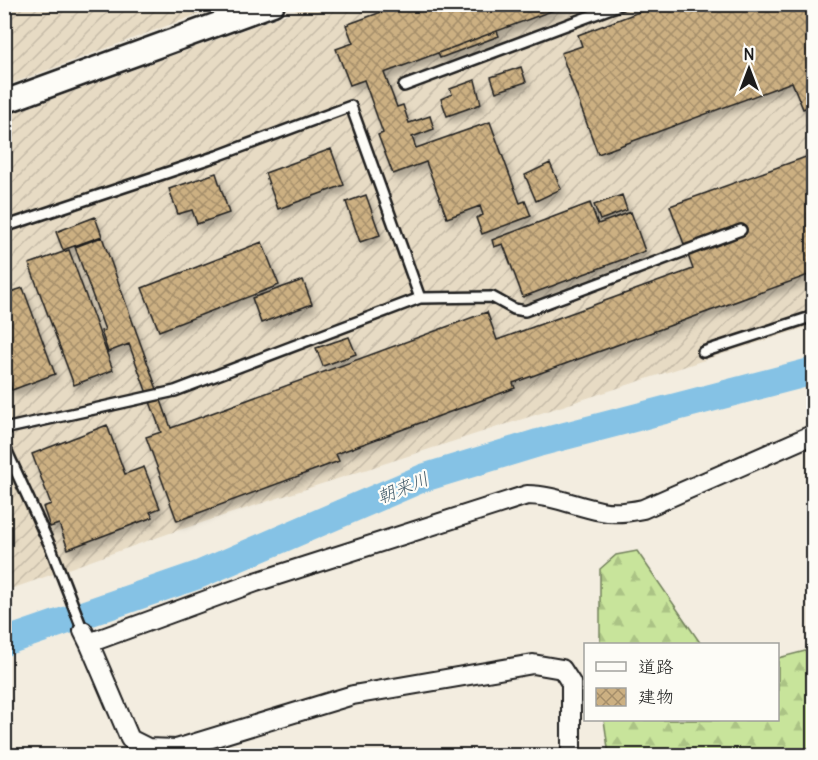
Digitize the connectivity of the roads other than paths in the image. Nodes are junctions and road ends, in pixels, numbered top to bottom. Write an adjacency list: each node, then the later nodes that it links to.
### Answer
1 (273, 4): 4 (street)
2 (622, 4): 3 (lane)
3 (404, 86)
4 (4, 102)
5 (4, 227): 7 (lane)
6 (741, 230): 7 (lane)
7 (420, 298): 10 (lane)
8 (813, 316): 9 (lane)
9 (703, 352)
10 (4, 429)
11 (813, 434): 13 (street)
12 (4, 445): 13 (lane)
13 (86, 637): 14 (street)
14 (571, 756)

